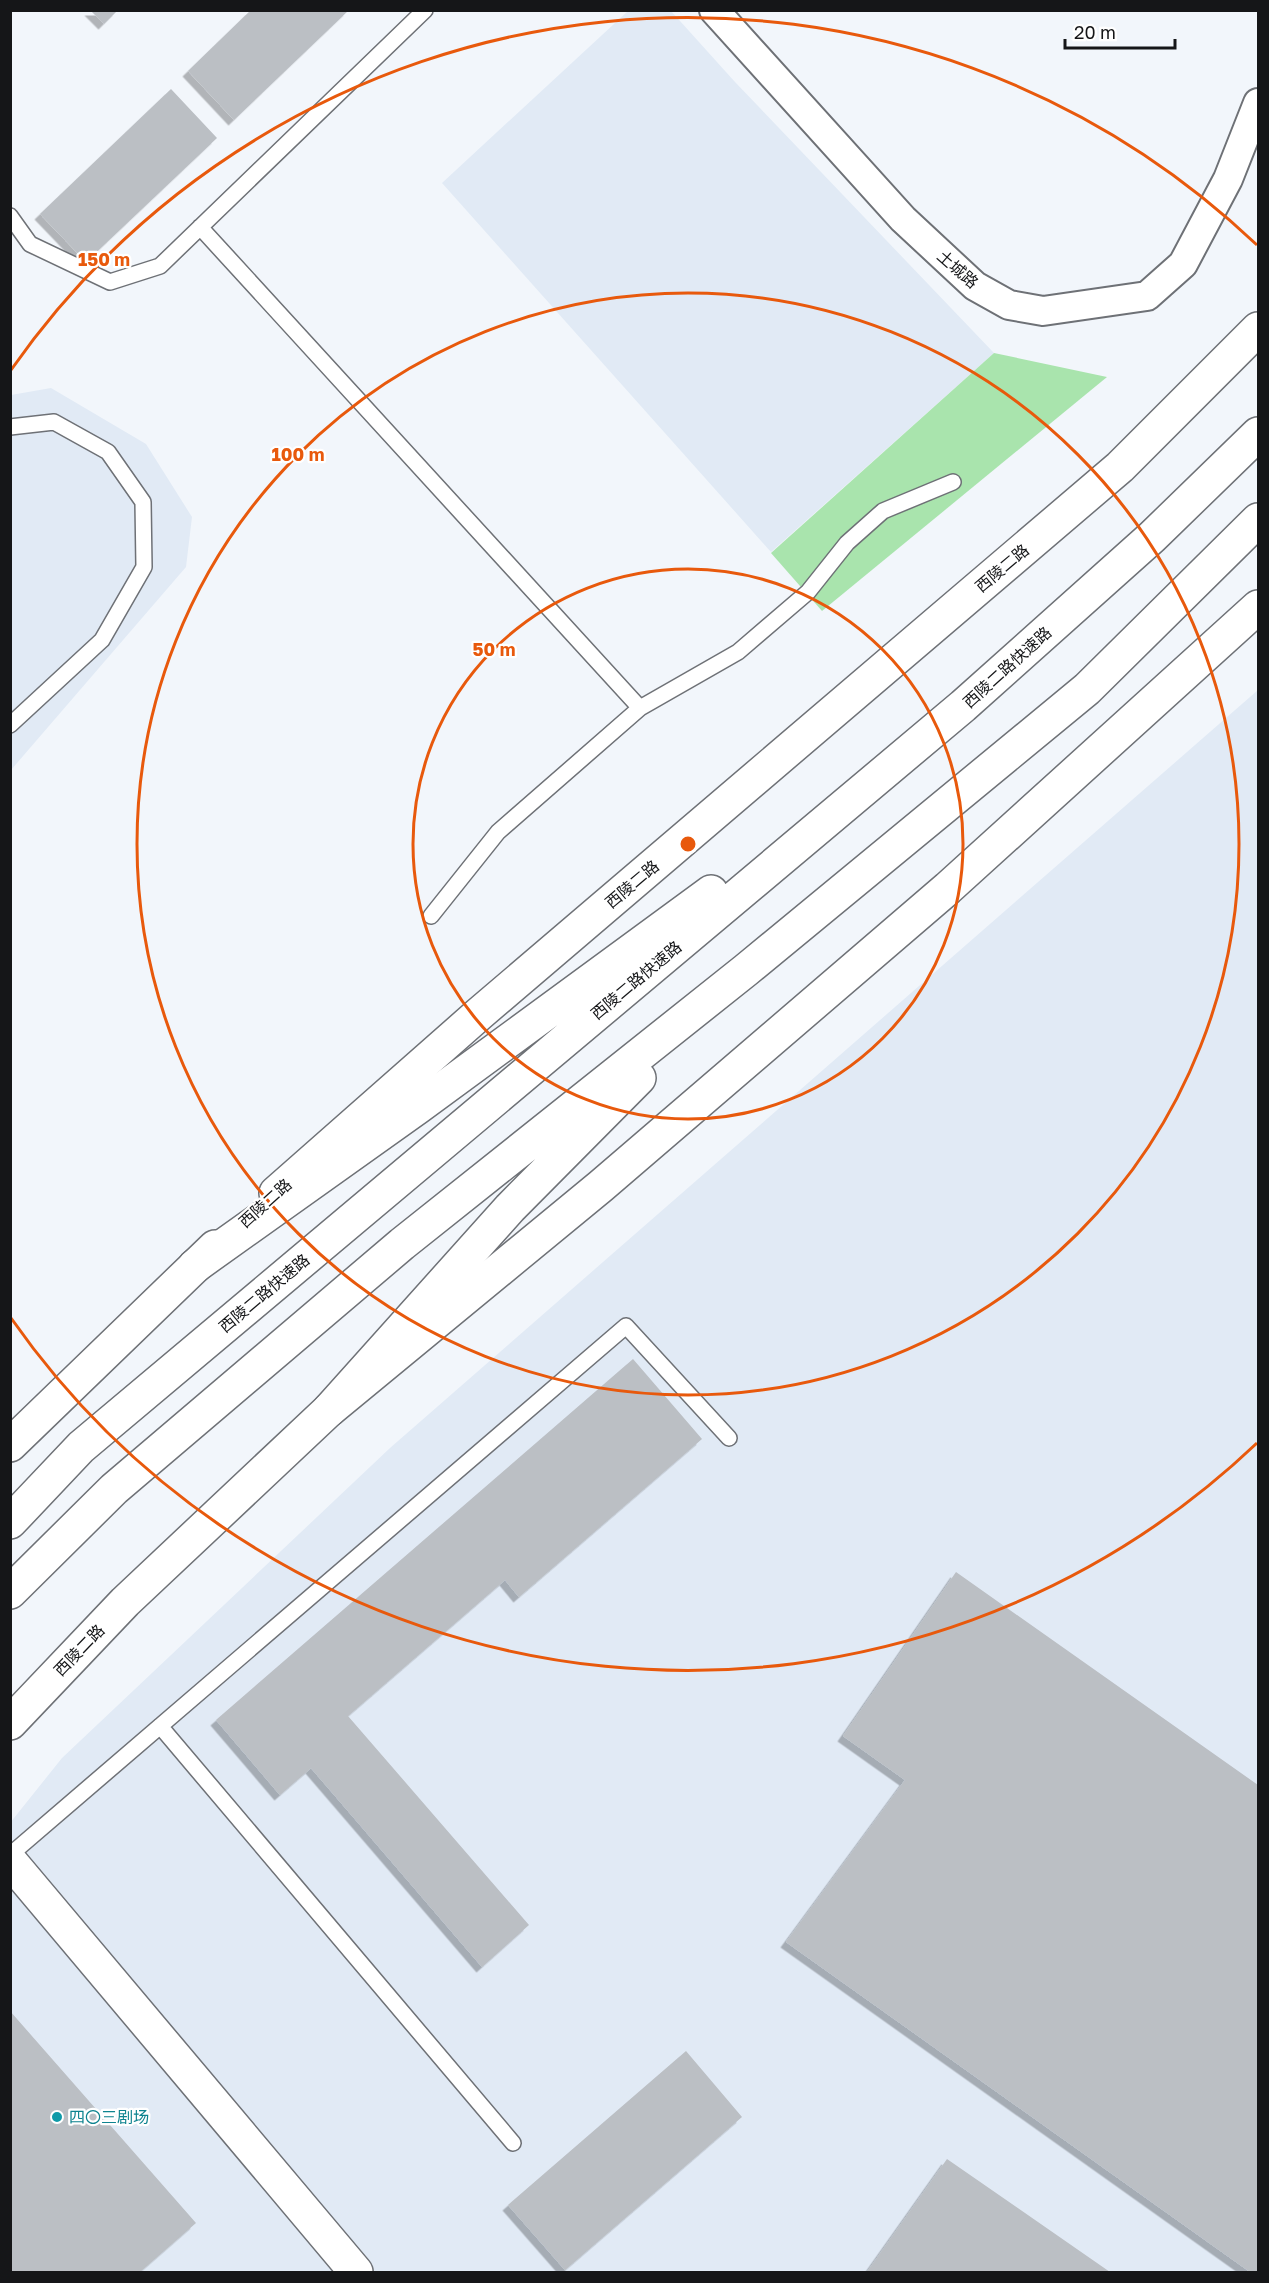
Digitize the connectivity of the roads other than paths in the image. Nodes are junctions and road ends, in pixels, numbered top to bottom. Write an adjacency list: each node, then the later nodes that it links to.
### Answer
1 (425, 10): 5 (lane)
2 (714, 10): 3 (street, 土城路)
3 (1258, 103)
4 (10, 216): 5 (lane)
5 (200, 227): 13 (lane)
6 (1258, 328): 17 (main road, 西陵二路)
7 (10, 427): 14 (lane)
8 (1258, 434): 12 (main road, 西陵二路快速路)
9 (953, 482): 13 (lane)
10 (1258, 520): 16 (main road)
11 (1258, 607): 18 (main road, 西陵二路)
12 (963, 706): 17 (main road); 21 (main road, 西陵二路快速路)
13 (640, 708): 15 (lane)
14 (10, 724)
15 (431, 916)
16 (746, 970): 18 (main road); 22 (main road)
17 (195, 1266): 20 (main road, 西陵二路)
18 (329, 1410): 23 (main road, 西陵二路)
19 (729, 1438): 24 (lane)
20 (10, 1445)
21 (10, 1522)
22 (10, 1592)
23 (10, 1723)
24 (160, 1726): 25 (lane); 27 (lane)
25 (10, 1855)
26 (10, 1861): 28 (main road)
27 (513, 2143)
28 (356, 2272)

